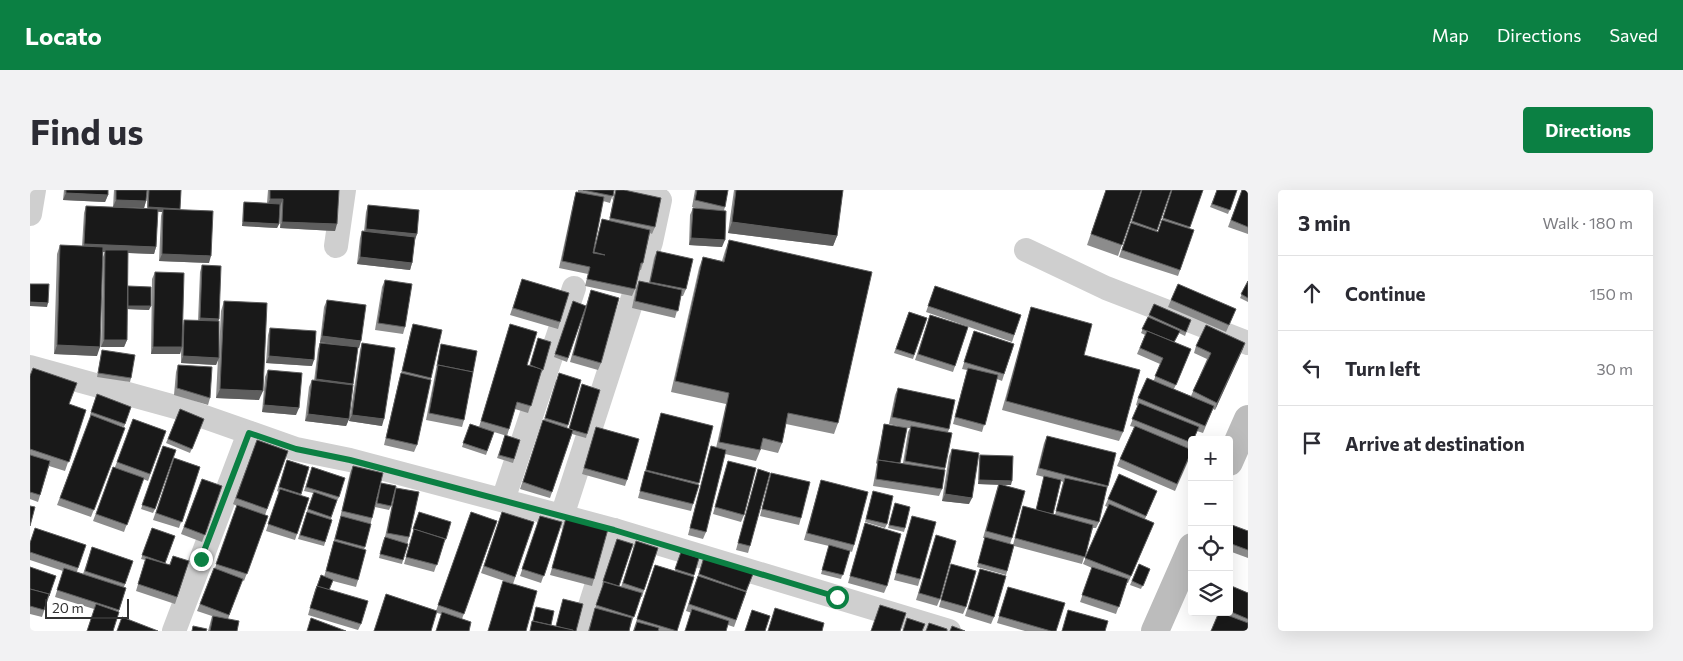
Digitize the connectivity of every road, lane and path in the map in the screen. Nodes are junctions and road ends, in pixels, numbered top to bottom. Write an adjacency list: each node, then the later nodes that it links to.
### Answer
1 (34, 190): 4 (street)
2 (344, 190): 5 (street)
3 (620, 190): 14 (street)
4 (30, 214)
5 (336, 246)
6 (1026, 250): 8 (street)
7 (574, 288): 13 (street)
8 (1248, 343)
9 (30, 367): 11 (street)
10 (1248, 419): 12 (main road)
11 (249, 433): 13 (street); 17 (street)
12 (1233, 453)
13 (503, 500): 14 (street)
14 (562, 516): 15 (street)
15 (614, 530): 18 (street); 19 (street)
16 (1188, 556): 20 (main road)
17 (174, 631)
18 (582, 631)
19 (949, 631)
20 (1155, 631)

